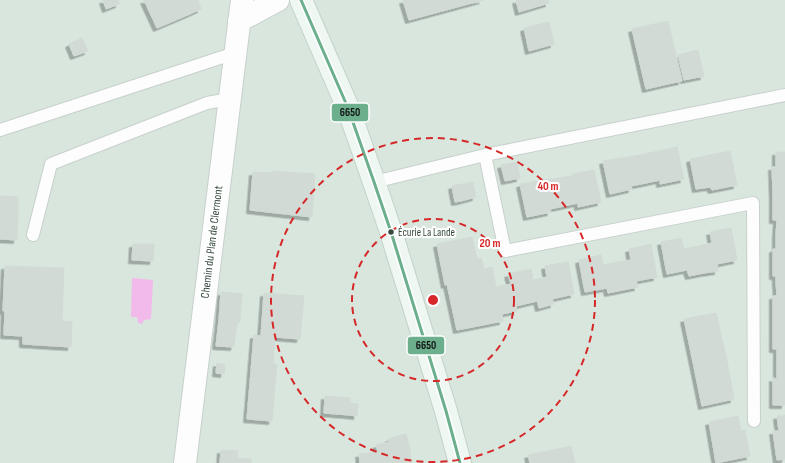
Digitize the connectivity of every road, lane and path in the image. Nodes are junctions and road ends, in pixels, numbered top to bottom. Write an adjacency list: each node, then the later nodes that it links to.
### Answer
1 (242, 0): 4 (street, Chemin du Plan de Clermont)
2 (278, 0): 4 (street)
3 (301, 0): 10 (street)
4 (239, 21): 5 (street, Chemin du Plan de Clermont)
5 (235, 54): 7 (street, Chemin du Plan de Clermont); 8 (lane)
6 (785, 95): 9 (lane)
7 (229, 99): 11 (lane); 13 (street, Chemin du Plan de Clermont)
8 (0, 130)
9 (484, 155): 10 (lane); 12 (lane)
10 (374, 182): 14 (street)
11 (34, 235)
12 (754, 421)
13 (185, 463)
14 (460, 463)

